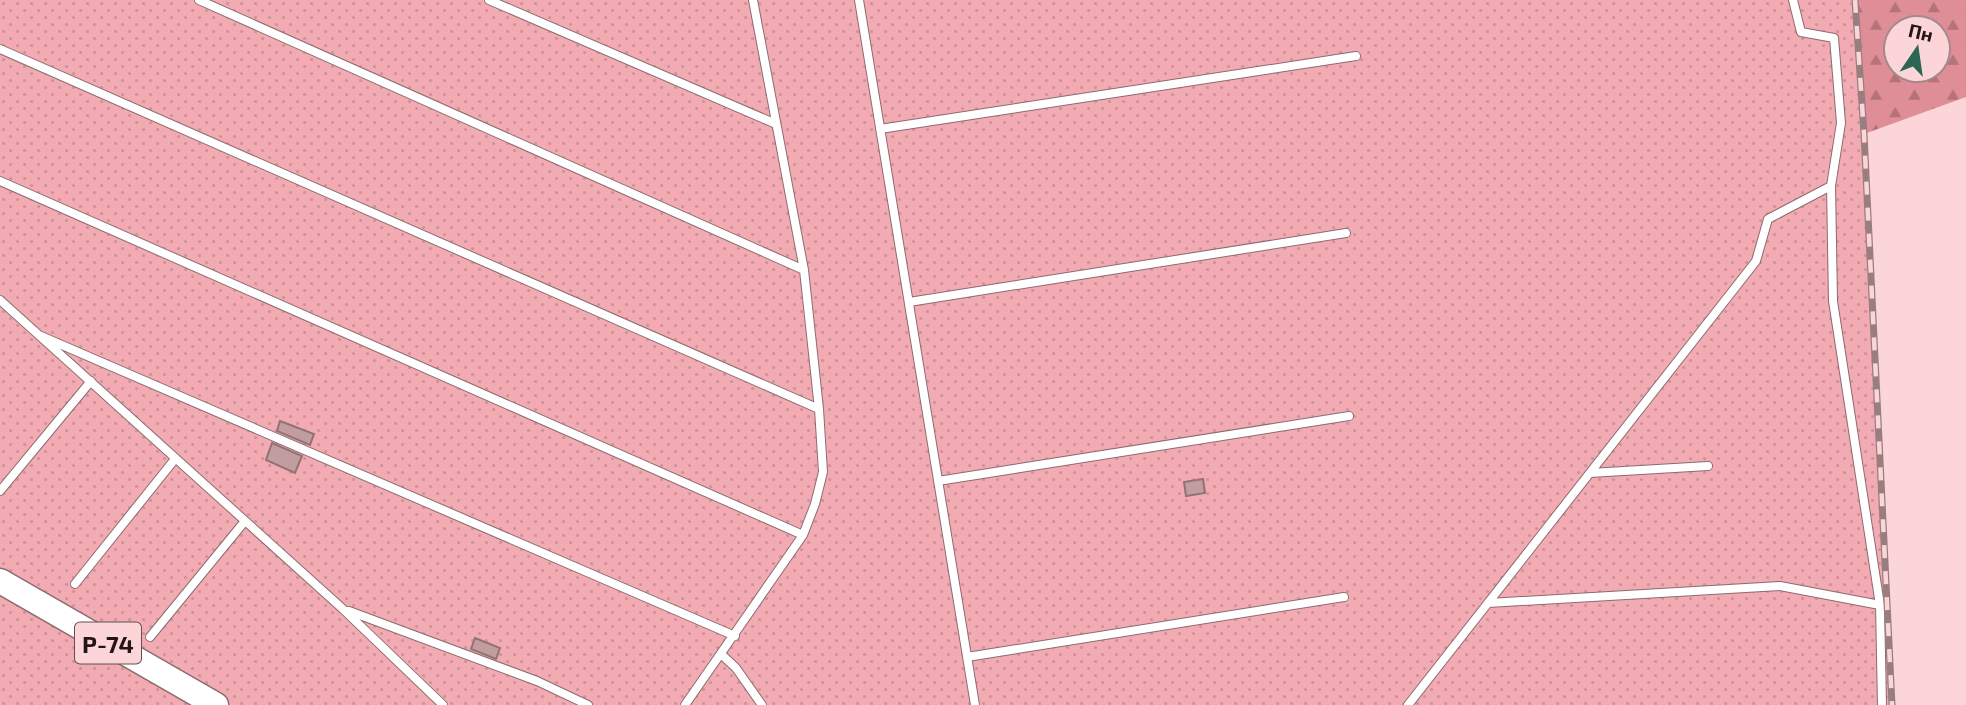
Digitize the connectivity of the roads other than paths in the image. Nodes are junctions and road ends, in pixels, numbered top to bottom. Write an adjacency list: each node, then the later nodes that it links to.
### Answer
1 (199, 0): 13 (lane)
2 (489, 0): 8 (lane)
3 (752, 0): 8 (lane)
4 (859, 0): 9 (lane)
5 (1793, 0): 11 (lane)
6 (0, 49): 18 (lane)
7 (1356, 56): 9 (lane)
8 (776, 124): 13 (lane)
9 (880, 129): 14 (lane)
10 (0, 181): 26 (lane)
11 (1830, 186): 22 (lane); 31 (lane)
12 (1346, 233): 14 (lane)
13 (804, 270): 18 (lane)
14 (909, 302): 23 (lane)
15 (1, 304): 16 (lane)
16 (41, 336): 17 (lane); 33 (lane)
17 (92, 381): 20 (lane); 24 (lane)
18 (819, 409): 26 (lane)
19 (1349, 416): 23 (lane)
20 (175, 459): 25 (lane); 28 (lane)
21 (1708, 466): 22 (lane)
22 (1590, 472): 30 (lane)
23 (938, 481): 36 (lane)
24 (0, 491)
25 (245, 521): 32 (lane); 34 (lane)
26 (803, 535): 33 (lane)
27 (0, 582): 37 (main road, Р-74)
28 (75, 584)
29 (1344, 597): 36 (lane)
30 (1488, 603): 31 (lane); 43 (lane)
31 (1880, 605): 44 (lane)
32 (344, 610): 38 (lane); 39 (lane)
33 (734, 636): 35 (lane)
34 (150, 637)
35 (721, 654): 40 (lane); 41 (lane)
36 (967, 657): 42 (lane)
37 (216, 705)
38 (443, 705)
39 (587, 705)
40 (685, 705)
41 (762, 705)
42 (975, 705)
43 (1408, 705)
44 (1882, 705)

